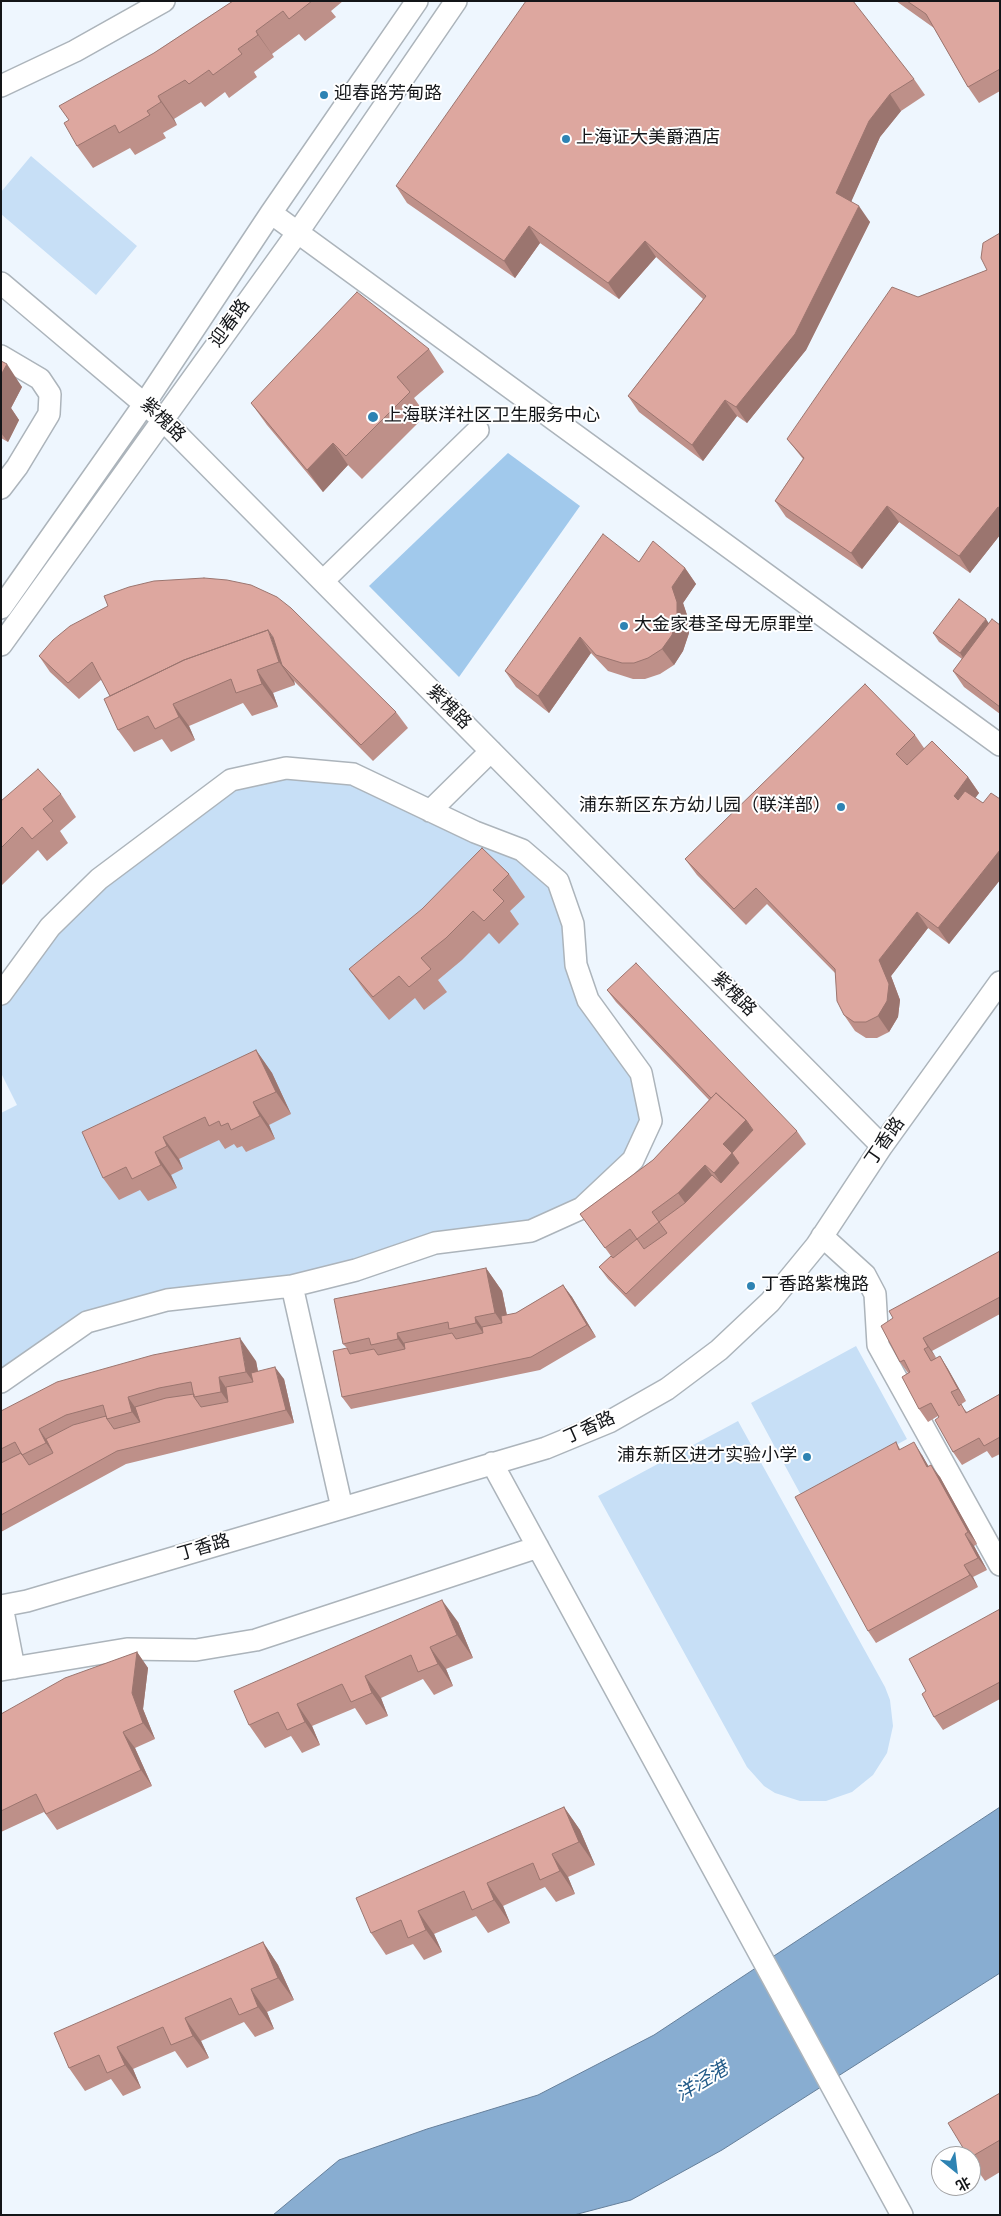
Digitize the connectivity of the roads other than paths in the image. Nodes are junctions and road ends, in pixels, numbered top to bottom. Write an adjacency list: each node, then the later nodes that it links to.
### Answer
1 (164, 1): 4 (street)
2 (456, 1): 6 (street, 迎春路)
3 (411, 4): 5 (street, 迎春路)
4 (1, 86)
5 (271, 213): 6 (street); 9 (street, 迎春路)
6 (298, 232): 10 (street, 迎春路); 16 (street)
7 (1, 283): 9 (street, 紫槐路)
8 (1, 356): 12 (street)
9 (145, 403): 10 (street, 紫槐路); 14 (street, 迎春路)
10 (162, 419): 13 (street, 紫槐路); 15 (street, 迎春路)
11 (478, 430): 13 (street)
12 (1, 488)
13 (323, 581): 17 (street, 紫槐路)
14 (1, 608)
15 (1, 645)
16 (1000, 745)
17 (491, 751): 18 (street); 21 (street, 紫槐路)
18 (430, 811): 20 (street); 23 (street)
19 (1000, 982): 21 (street, 丁香路)
20 (1, 994)
21 (882, 1146): 22 (street, 丁香路)
22 (822, 1236): 25 (street, 丁香路); 28 (street)
23 (292, 1286): 24 (street); 26 (street)
24 (1, 1382)
25 (492, 1463): 26 (street, 丁香路); 27 (street)
26 (342, 1508): 29 (street, 丁香路)
27 (538, 1547): 30 (street); 31 (street)
28 (1000, 1565)
29 (1, 1606): 30 (street)
30 (8, 1669)
31 (900, 2211)

